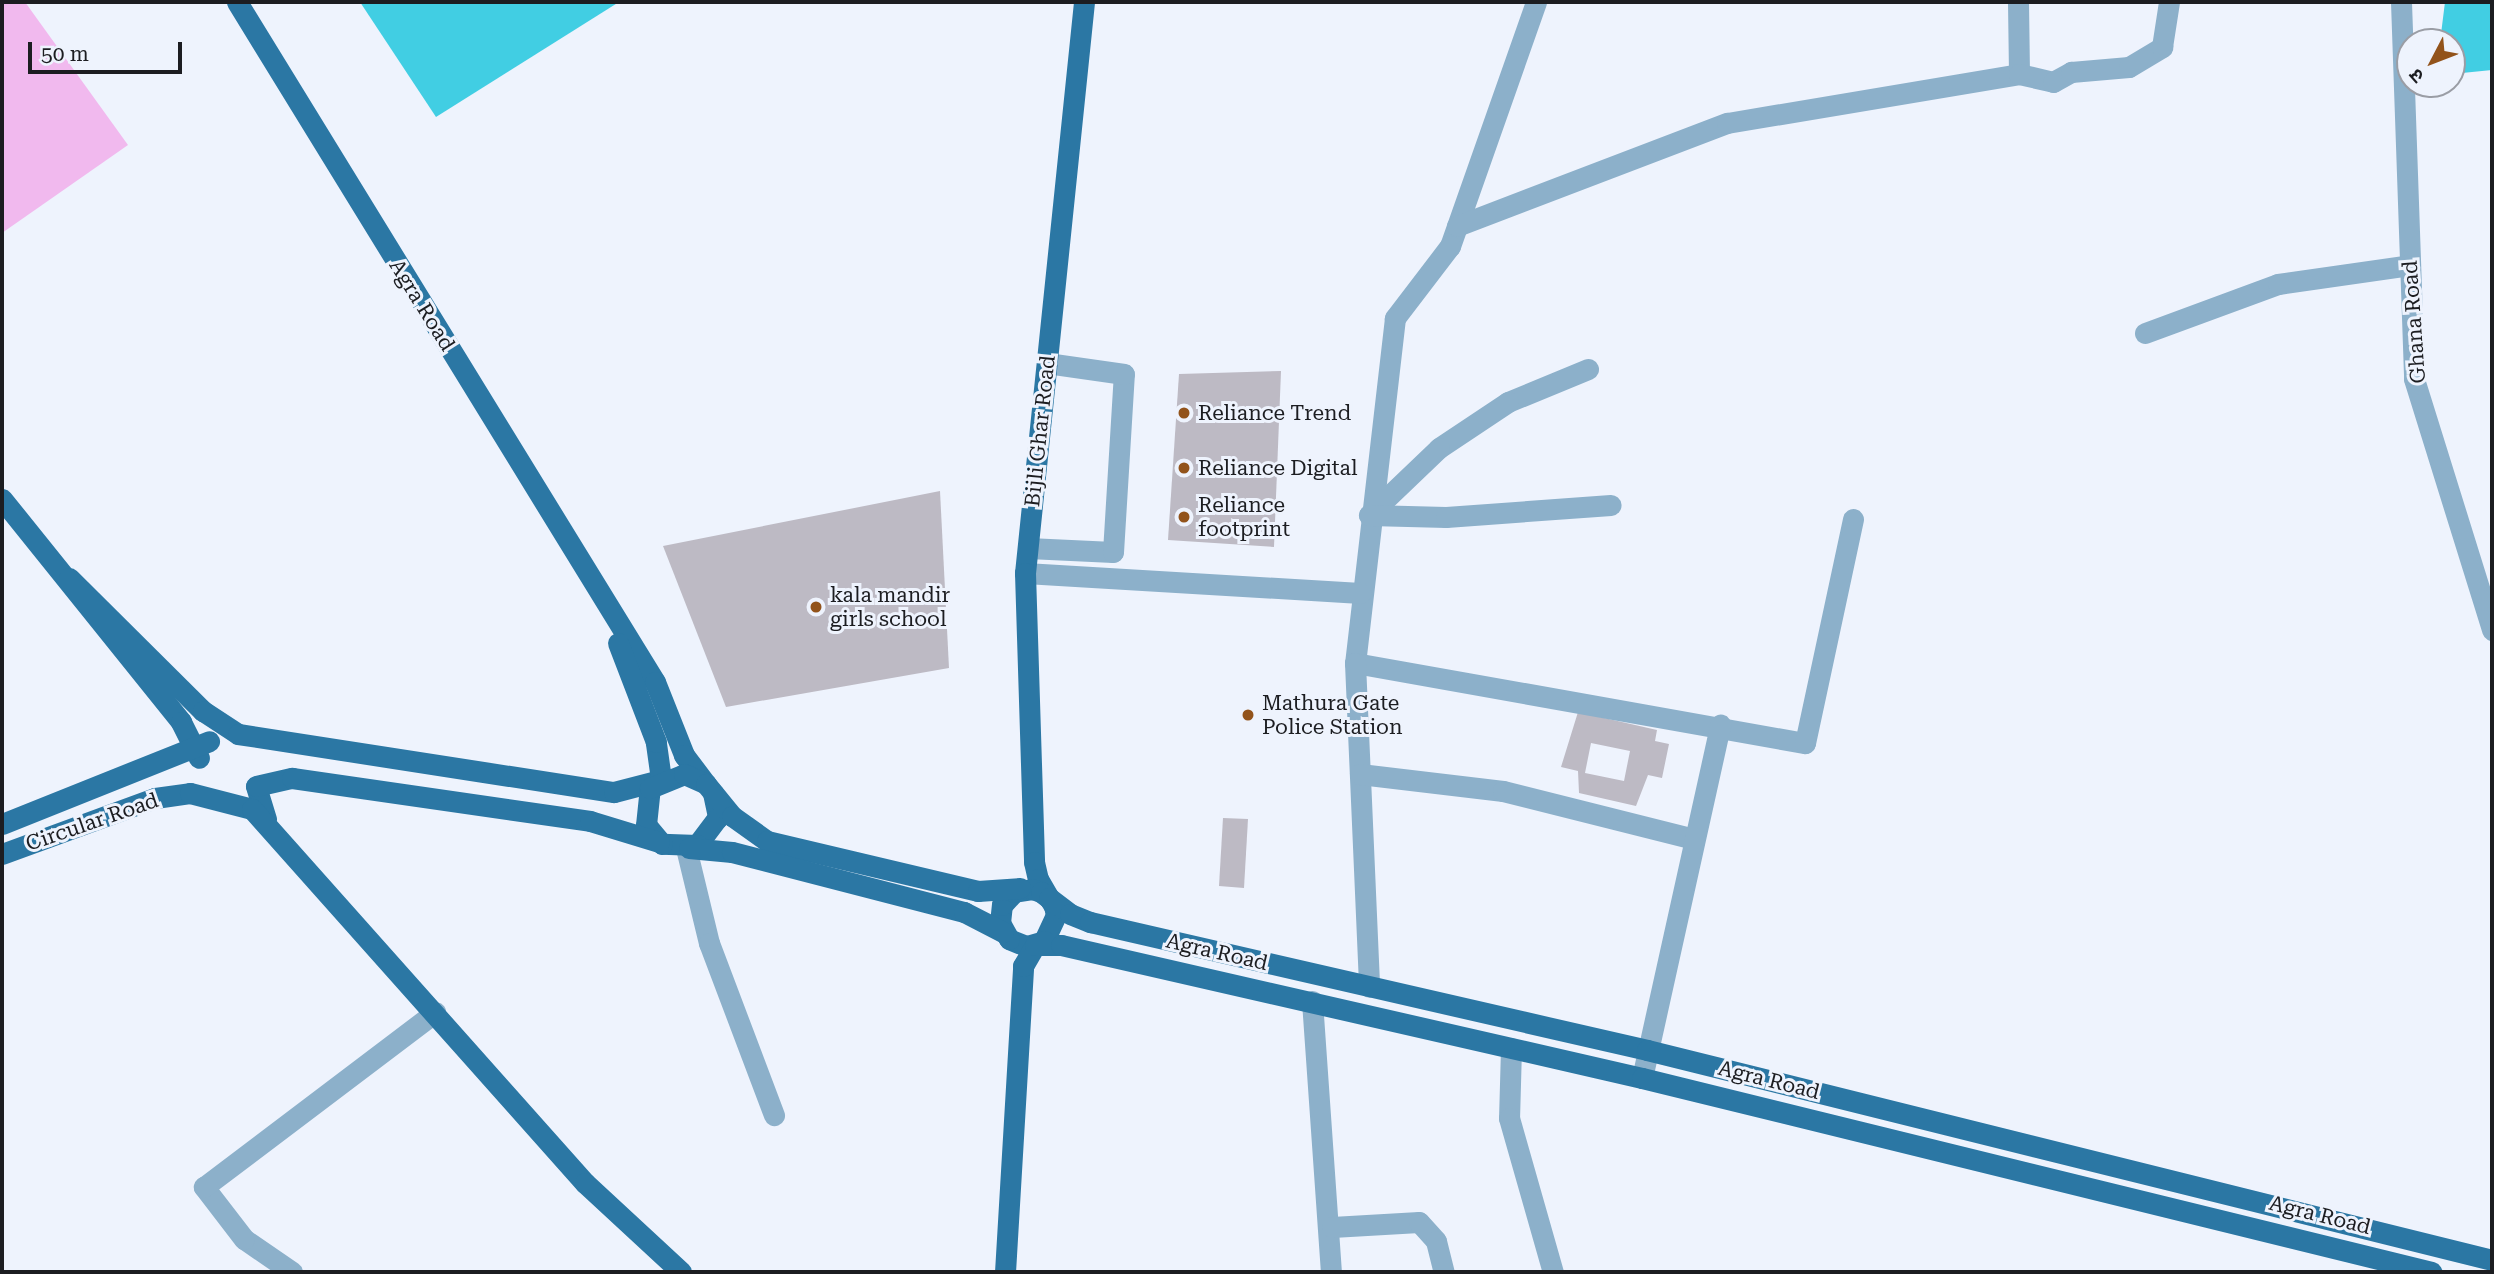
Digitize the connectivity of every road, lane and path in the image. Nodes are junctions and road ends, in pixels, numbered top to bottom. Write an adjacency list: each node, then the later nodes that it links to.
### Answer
1 (237, 2): 21 (main road, Agra Road)
2 (1084, 2): 11 (main road, Bijli Ghar Road)
3 (1536, 2): 8 (street)
4 (2018, 2): 7 (street)
5 (2169, 2): 7 (street)
6 (2401, 2): 9 (street, Ghana Road)
7 (2019, 74): 8 (street)
8 (1457, 226): 15 (street)
9 (2410, 265): 10 (street); 22 (street, Ghana Road)
10 (2145, 333)
11 (1047, 363): 17 (main road, Bijli Ghar Road); 17 (street)
12 (1588, 369): 15 (street)
13 (2, 499): 19 (main road)
14 (1612, 505): 15 (street)
15 (1369, 515): 20 (street)
16 (1853, 519): 24 (street)
17 (1028, 548): 18 (main road, Bijli Ghar Road)
18 (1026, 573): 20 (street); 38 (main road, Bijli Ghar Road)
19 (69, 578): 25 (main road); 26 (main road)
20 (1360, 593): 23 (street)
21 (605, 608): 28 (main road, Agra Road); 30 (main road, Agra Road)
22 (2492, 630)
23 (1355, 663): 24 (street); 27 (street)
24 (1720, 725): 34 (street)
25 (238, 734): 26 (main road); 28 (main road); 29 (main road)
26 (201, 749): 31 (main road); 33 (main road, Circular Road)
27 (1360, 774): 34 (street); 44 (street)
28 (660, 780): 30 (main road); 35 (main road)
29 (256, 786): 31 (main road); 32 (main road); 35 (main road)
30 (710, 789): 36 (main road); 39 (main road, Agra Road)
31 (225, 797): 32 (main road); 37 (main road, Circular Road)
32 (266, 818): 46 (main road)
33 (2, 824)
34 (1694, 839): 48 (street)
35 (662, 844): 36 (main road)
36 (686, 848): 41 (main road); 50 (street)
37 (2, 854)
38 (1034, 862): 39 (main road); 40 (main road)
39 (1018, 890): 40 (main road); 41 (main road)
40 (1049, 898): 42 (main road); 44 (main road, Agra Road)
41 (1006, 935): 42 (main road); 43 (main road)
42 (1035, 945): 43 (main road); 45 (main road, Agra Road)
43 (1023, 966): 55 (main road)
44 (1369, 987): 48 (main road, Agra Road)
45 (1312, 1001): 47 (main road, Agra Road); 51 (street)
46 (435, 1012): 53 (street); 54 (main road)
47 (1511, 1048): 49 (main road, Agra Road); 58 (street)
48 (1647, 1050): 49 (street); 52 (main road, Agra Road)
49 (1642, 1078): 59 (main road, Agra Road)
50 (774, 1115)
51 (1332, 1227): 56 (street); 57 (street)
52 (2492, 1260)
53 (292, 1272)
54 (681, 1272)
55 (1005, 1272)
56 (1331, 1272)
57 (1444, 1272)
58 (1553, 1272)
59 (2431, 1272)

